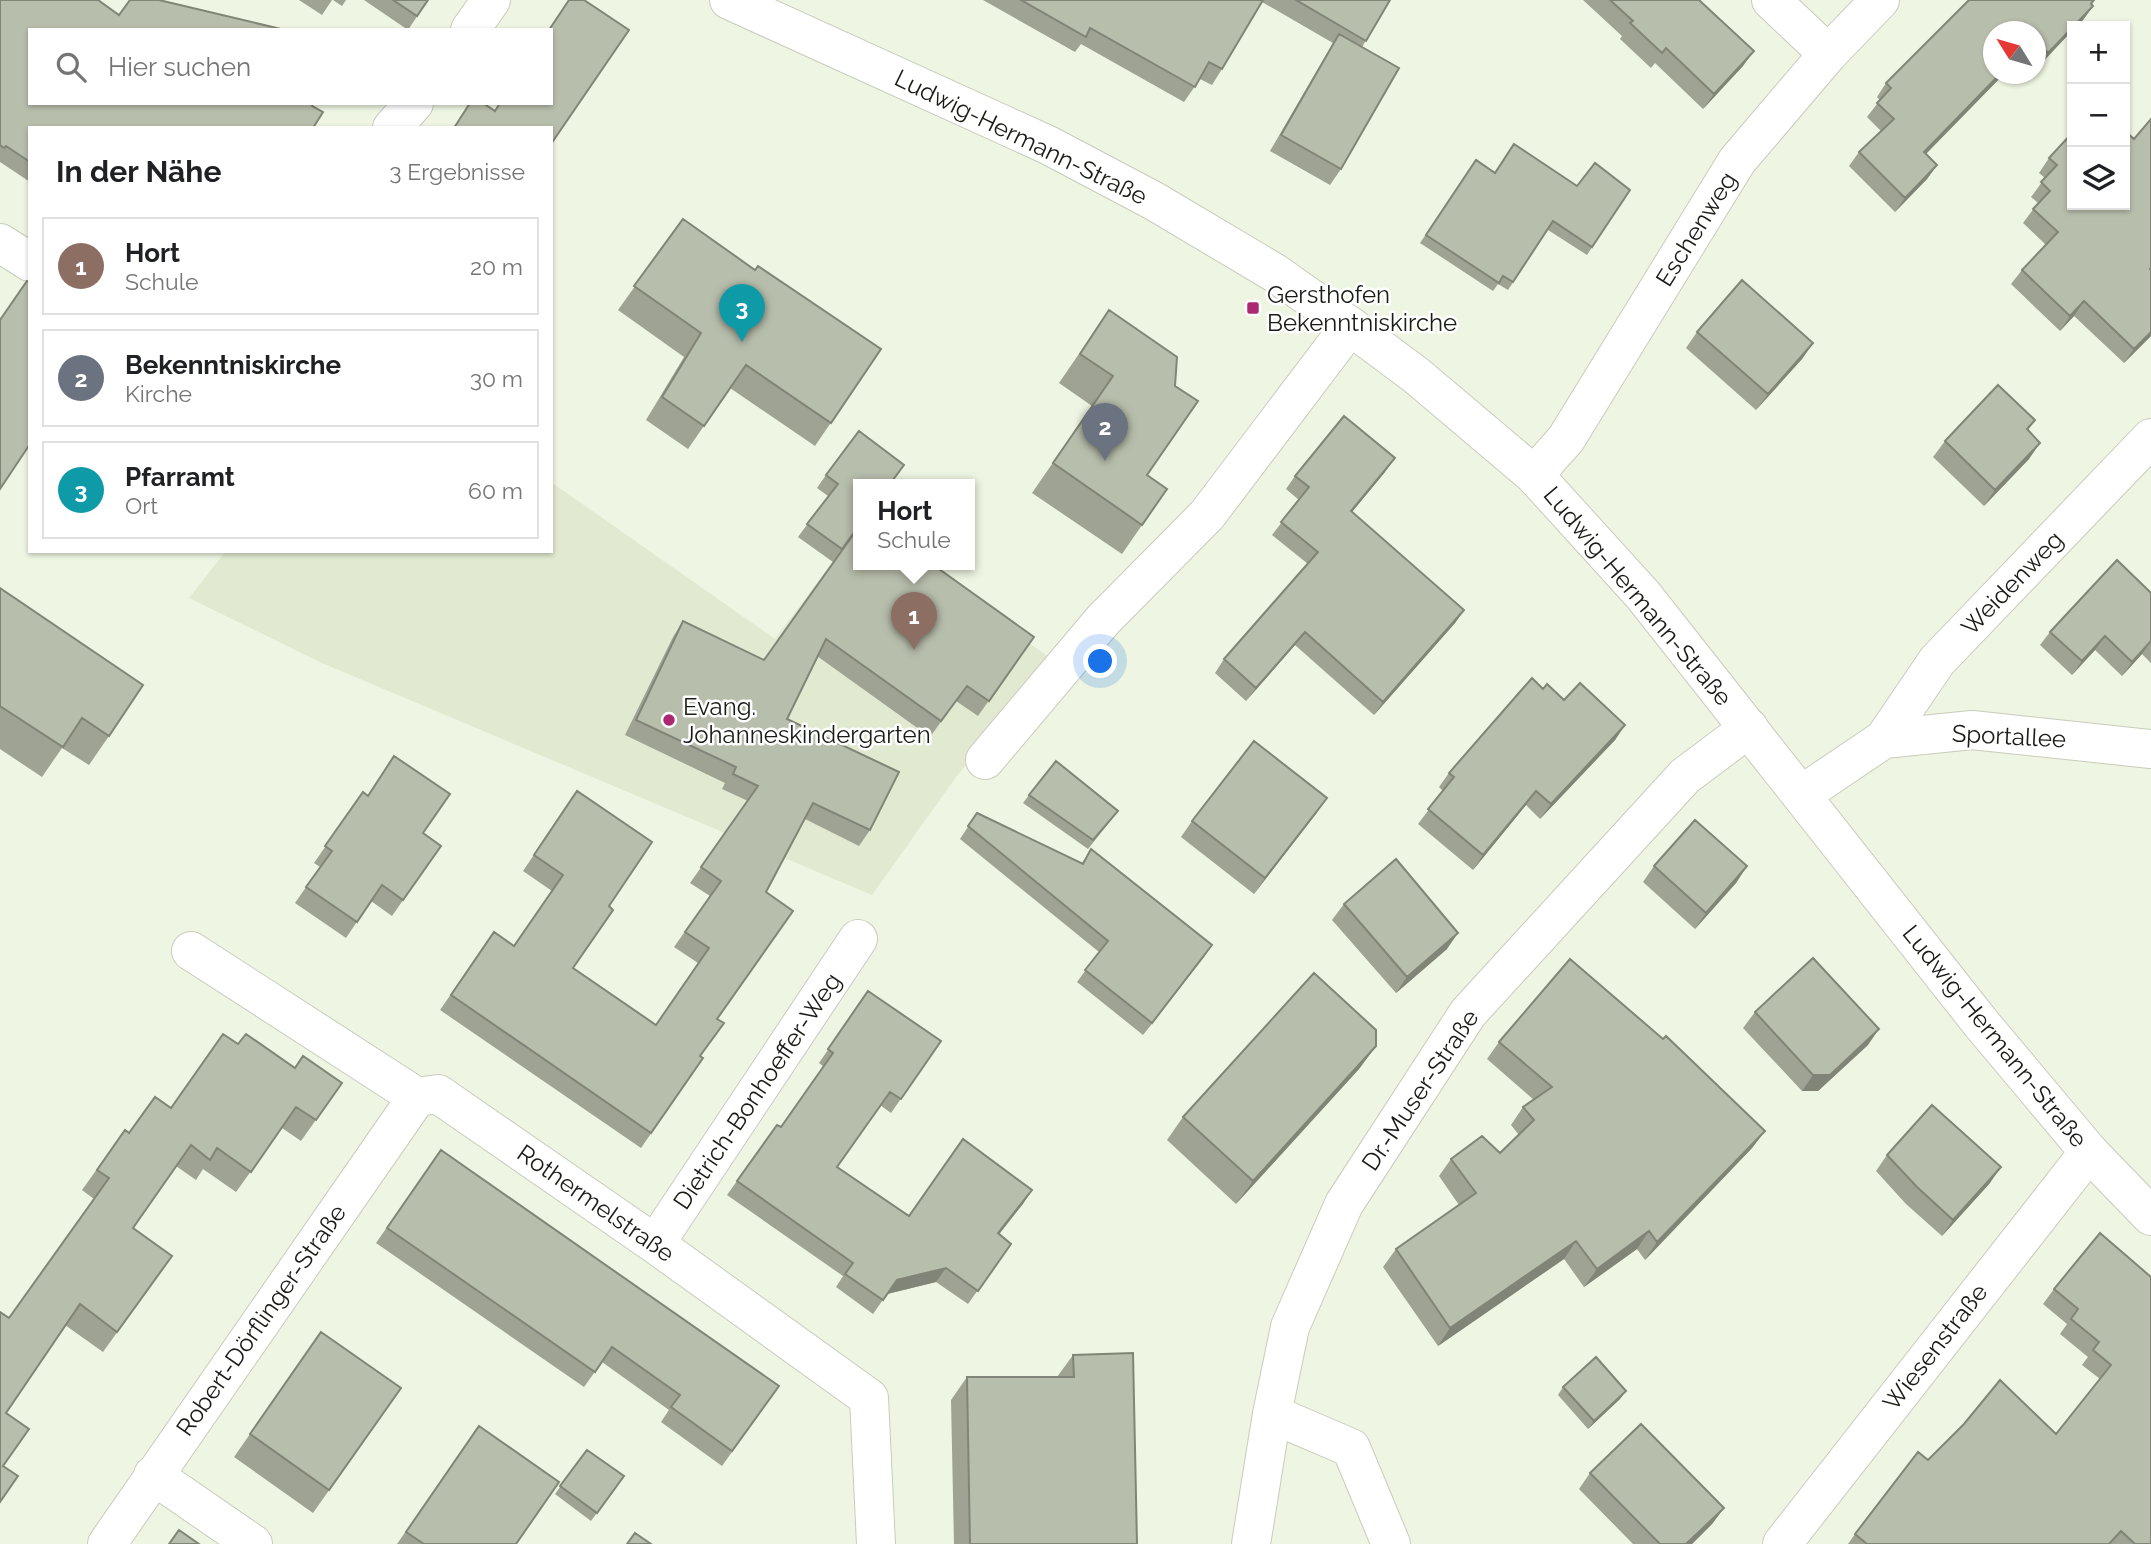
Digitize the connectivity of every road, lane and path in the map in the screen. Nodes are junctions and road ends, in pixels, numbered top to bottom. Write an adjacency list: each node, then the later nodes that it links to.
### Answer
1 (491, 0): 5 (street)
2 (730, 0): 11 (street, Ludwig-Hermann-Straße)
3 (1772, 0): 6 (street)
4 (1880, 0): 6 (street, Eschenweg)
5 (471, 28)
6 (1828, 54): 13 (street, Eschenweg)
7 (412, 105): 8 (street)
8 (394, 126)
9 (0, 243): 10 (street)
10 (28, 261)
11 (1350, 326): 13 (street, Ludwig-Hermann-Straße); 17 (street)
12 (2151, 438): 15 (street, Weidenweg)
13 (1534, 475): 14 (street, Ludwig-Hermann-Straße)
14 (1749, 729): 18 (street, Ludwig-Hermann-Straße); 25 (street, Dr.-Muser-Straße)
15 (1884, 739): 16 (street, Sportallee); 18 (street, Sportallee)
16 (2151, 749)
17 (985, 760)
18 (1801, 795): 22 (street, Ludwig-Hermann-Straße)
19 (858, 939): 24 (street, Dietrich-Bonhoeffer-Weg)
20 (191, 951): 21 (street, Rothermelstraße)
21 (416, 1097): 24 (street, Rothermelstraße); 26 (street, Robert-Dörflinger-Straße)
22 (2089, 1152): 23 (street, Ludwig-Hermann-Straße); 32 (street, Wiesenstraße)
23 (2151, 1216)
24 (655, 1244): 29 (street, Rothermelstraße)
25 (1272, 1414): 30 (street, Dr.-Muser-Straße); 31 (street)
26 (153, 1475): 27 (street, Robert-Dörflinger-Straße); 28 (street)
27 (107, 1544)
28 (253, 1544)
29 (876, 1544)
30 (1251, 1544)
31 (1391, 1544)
32 (1782, 1544)

